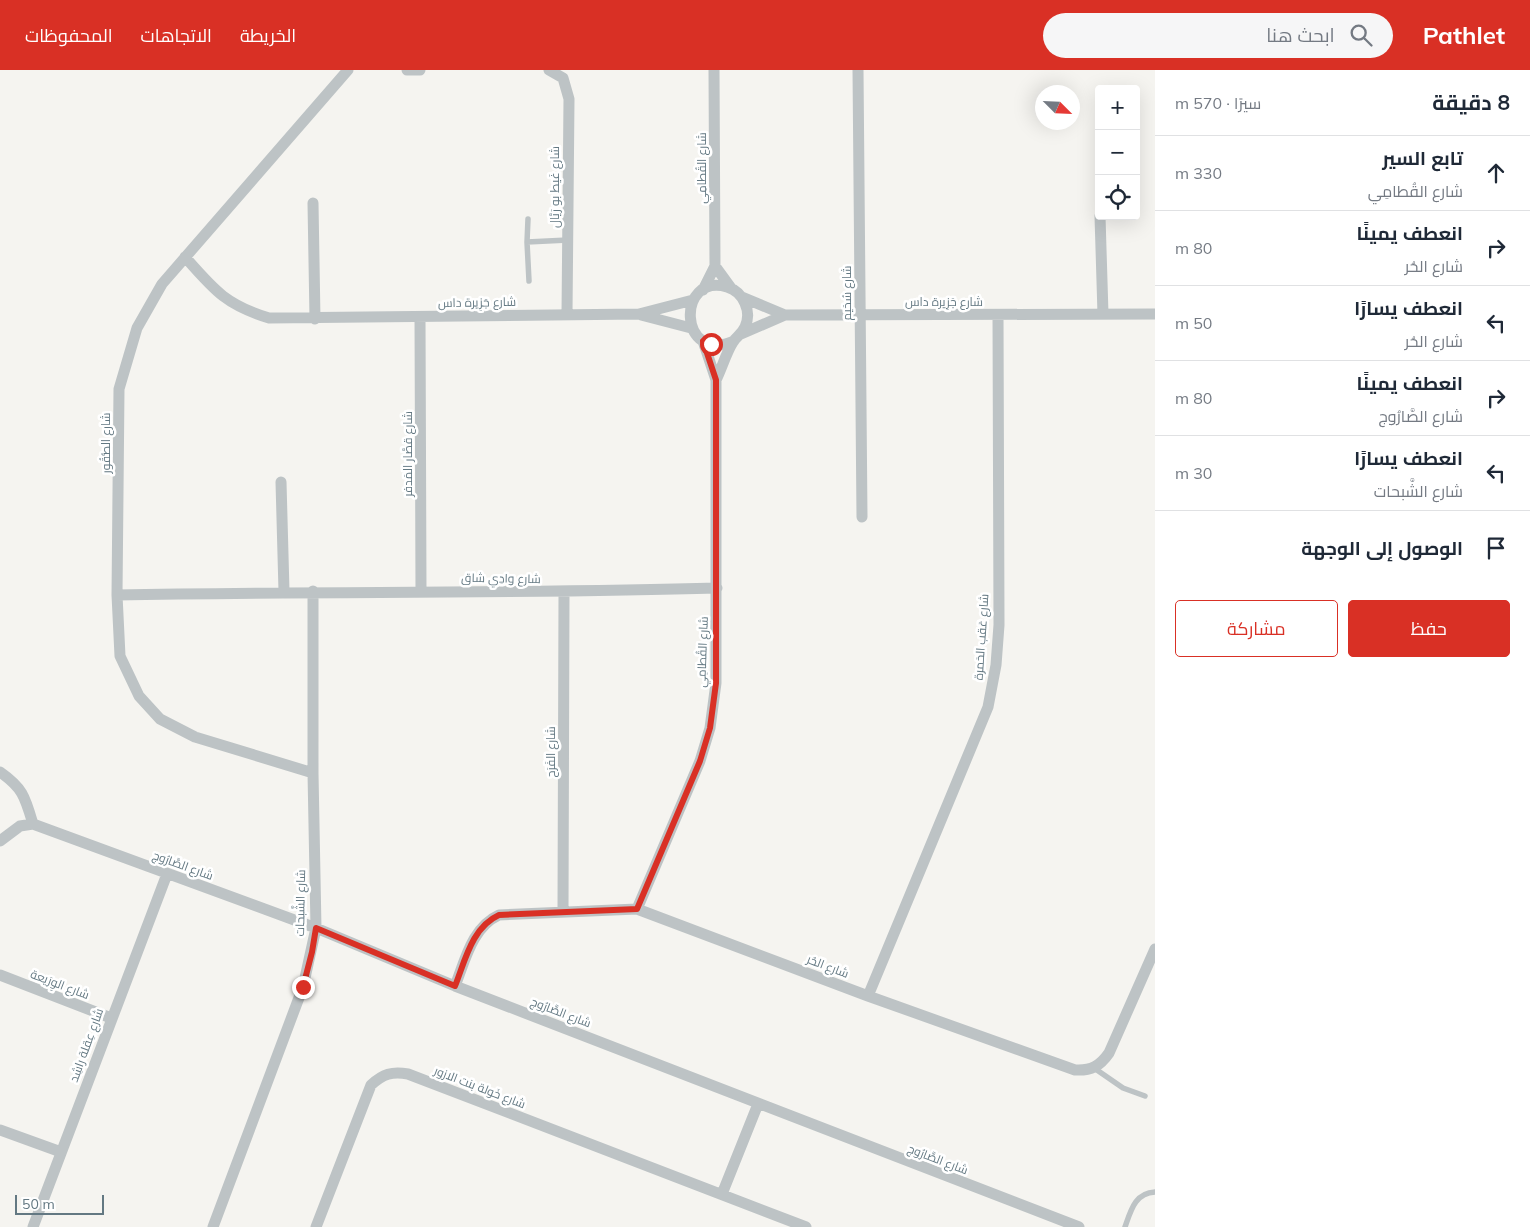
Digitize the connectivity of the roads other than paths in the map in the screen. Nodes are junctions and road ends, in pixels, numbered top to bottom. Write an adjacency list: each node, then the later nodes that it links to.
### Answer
1 (348, 70): 13 (street, شارع الصُّقُور)
2 (407, 70): 3 (street)
3 (420, 70)
4 (549, 70): 7 (street, شارع غَيط بو رَيَّال)
5 (714, 70): 14 (street, شارع القُطامِي)
6 (858, 70): 24 (street, شارع سُحَيم)
7 (564, 74): 11 (street, شارع غَيط بو رَيَّال)
8 (313, 203): 28 (street)
9 (528, 219): 12 (lane)
10 (1100, 220): 22 (street)
11 (568, 240): 12 (lane); 20 (street, شارع غَيط بو رَيَّال)
12 (528, 242): 15 (lane)
13 (185, 257): 28 (street, شارع جَزِيرة داس); 40 (street, شارع الصُّقُور)
14 (715, 266): 16 (street); 17 (street, شارع القُطامِي)
15 (529, 281)
16 (731, 288): 17 (street); 18 (street)
17 (703, 290): 19 (street)
18 (742, 297): 26 (street, شارع جَزِيرة داس); 30 (street)
19 (693, 300): 21 (street, شارع جَزِيرة داس); 29 (street)
20 (567, 314): 21 (street, شارع جَزِيرة داس); 27 (street, شارع جَزِيرة داس)
21 (639, 314): 29 (street, شارع جَزِيرة داس)
22 (1103, 314): 23 (street, شارع جَزِيرة داس); 25 (street, شارع جَزِيرة داس)
23 (1155, 314)
24 (860, 315): 25 (street, شارع جَزِيرة داس); 26 (street, شارع جَزِيرة داس); 34 (street, شارع سُحَيم)
25 (998, 315): 52 (street, شارع عَقب الحَمرة)
26 (785, 316): 30 (street, شارع جَزِيرة داس)
27 (420, 318): 28 (street, شارع جَزِيرة داس); 38 (street, شارع قصَّار المَدفر)
28 (315, 319)
29 (691, 328): 31 (street)
30 (738, 338): 31 (street); 32 (street, شارع القُطامِي)
31 (703, 341): 32 (street, شارع القُطامِي)
32 (716, 380): 35 (street, شارع القُطامِي)
33 (281, 482): 36 (street)
34 (862, 517)
35 (717, 588): 39 (street, شارع وادِي شاق); 46 (street, شارع القُطامِي)
36 (284, 591): 37 (street, شارع وادِي شاق); 40 (street, شارع وادِي شاق)
37 (313, 591): 38 (street, شارع وادِي شاق); 42 (street, شارع الشَّبحات)
38 (421, 591): 39 (street, شارع وادِي شاق)
39 (564, 593): 47 (street, شارع الفَرَح)
40 (117, 595): 42 (street, شارع الصُّقُور)
41 (0, 772): 43 (street)
42 (312, 773): 48 (street, شارع الشَّبحات)
43 (33, 824): 44 (street); 45 (street, شارع الصَّارُوج)
44 (0, 841)
45 (167, 874): 48 (street, شارع الصَّارُوج); 53 (street, شارع عِقلة راشِد)
46 (637, 909): 47 (street, شارع الحُر); 52 (street, شارع الحُر)
47 (563, 911): 51 (street, شارع الحُر)
48 (316, 928): 51 (street, شارع الصَّارُوج); 62 (street, شارع الشَّبحات)
49 (1155, 949): 54 (street)
50 (0, 975): 53 (street, شارع الوِرَيعة)
51 (455, 986): 56 (street, شارع الصَّارُوج)
52 (868, 996): 54 (street, شارع الحُر)
53 (111, 1018): 58 (street, شارع عِقلة راشِد)
54 (1094, 1068): 55 (lane)
55 (1145, 1096)
56 (758, 1104): 60 (street); 65 (street, شارع الصَّارُوج)
57 (0, 1130): 58 (street)
58 (61, 1152): 61 (street, شارع عِقلة راشِد)
59 (1155, 1192): 66 (lane)
60 (722, 1194): 63 (street, شارع خَولة بنت الازور); 64 (street, شارع خَولة بنت الازور)
61 (33, 1227)
62 (213, 1227)
63 (316, 1227)
64 (806, 1227)
65 (1079, 1227)
66 (1125, 1227)

